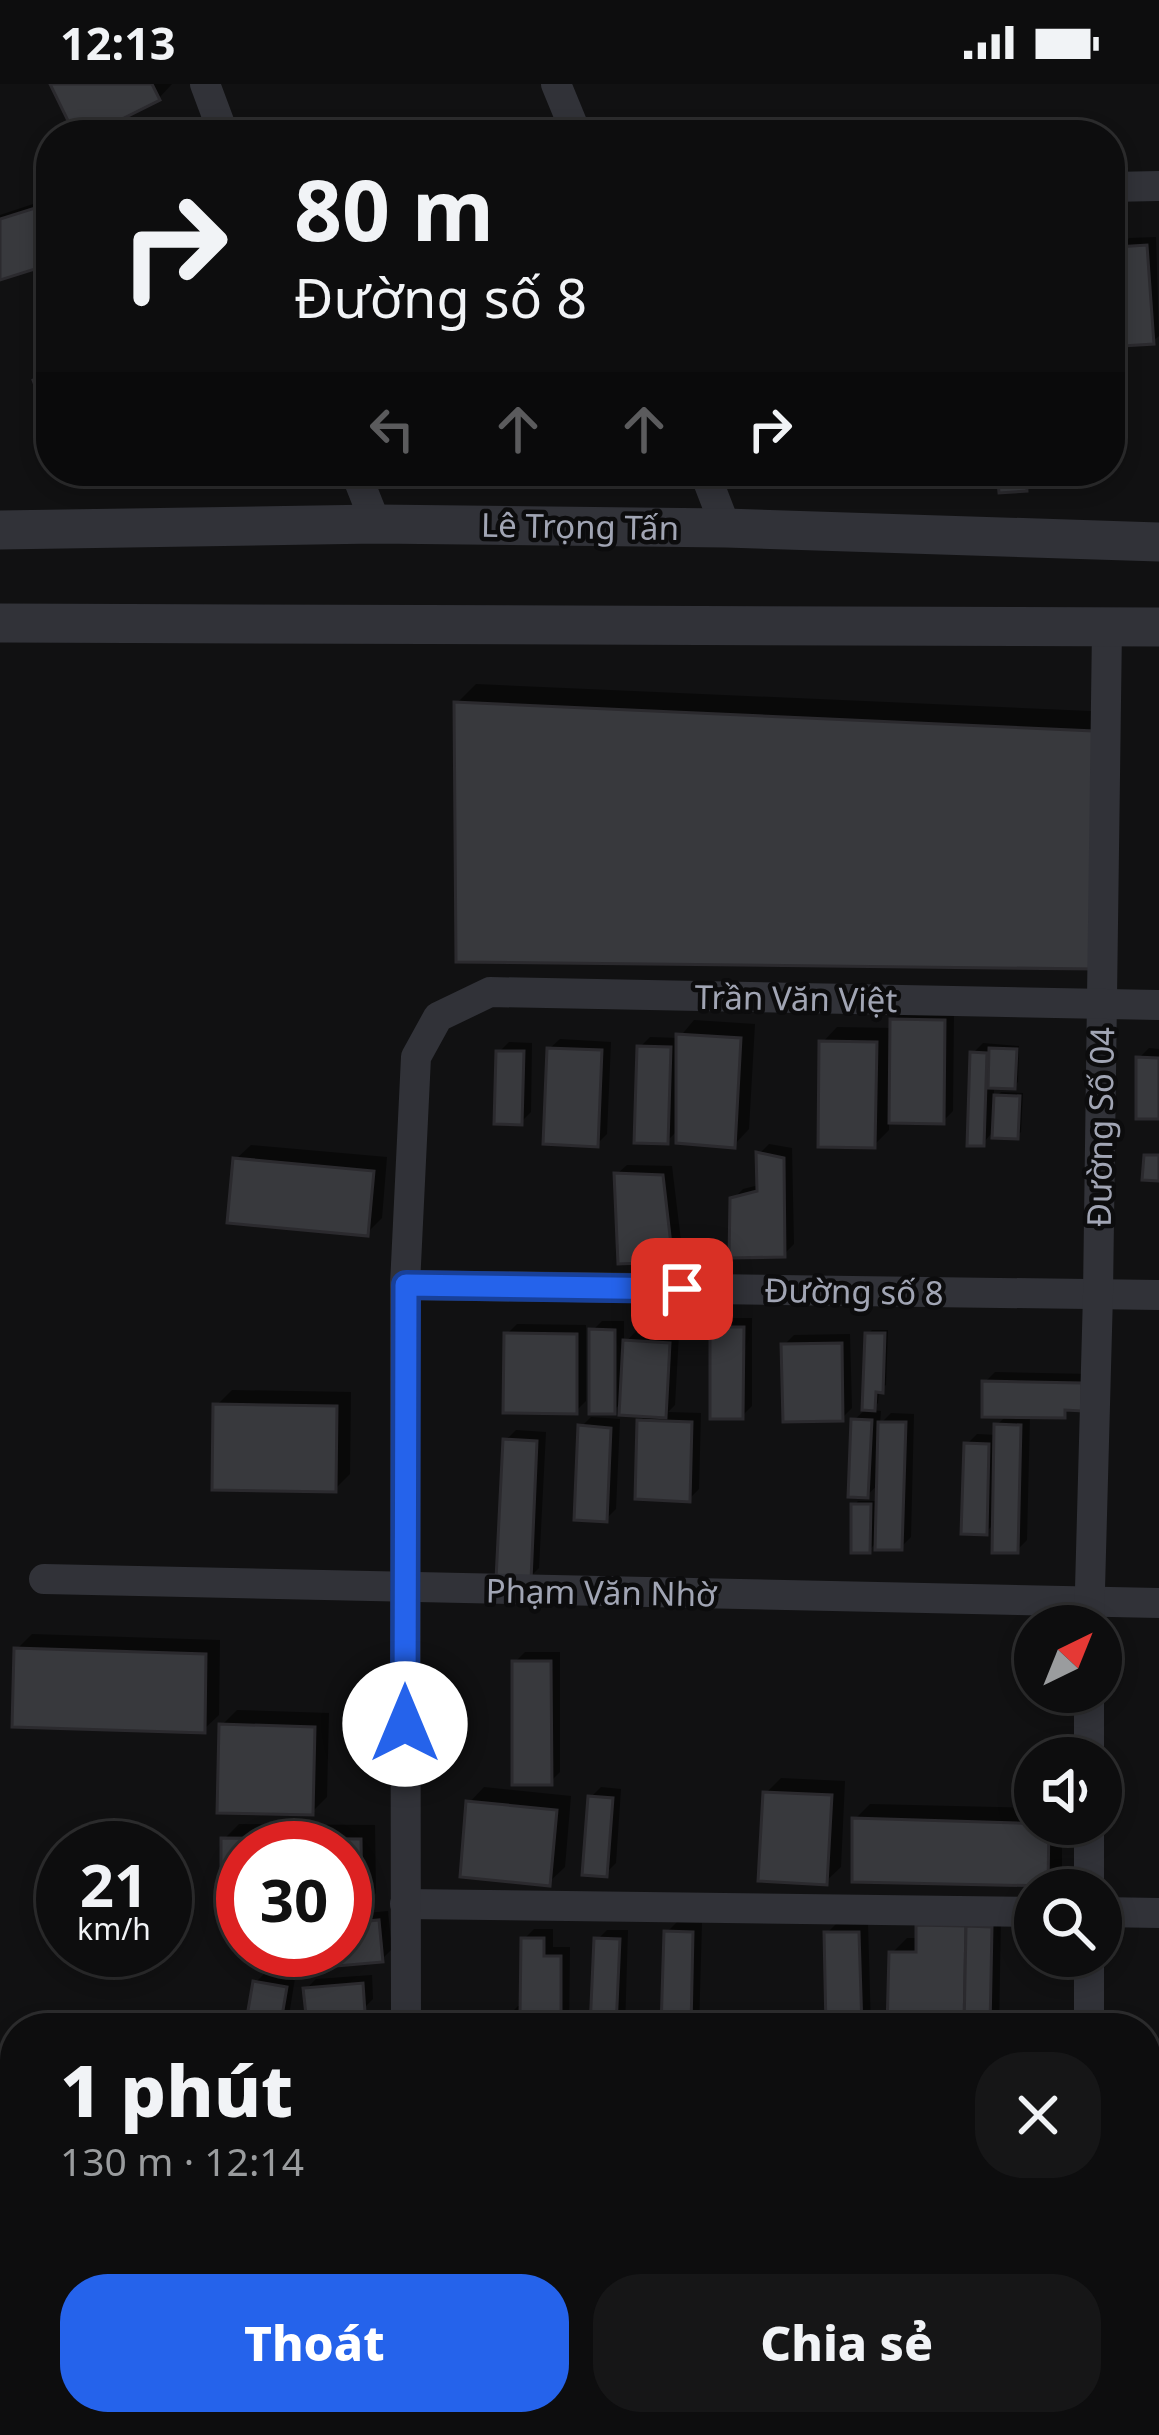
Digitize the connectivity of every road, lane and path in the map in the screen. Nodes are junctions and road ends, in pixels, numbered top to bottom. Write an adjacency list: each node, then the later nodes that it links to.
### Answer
1 (205, 84): 3 (street)
2 (556, 84): 4 (street)
3 (218, 120)
4 (571, 120)
5 (1159, 186): 6 (street)
6 (1125, 187)
7 (361, 486): 9 (street)
8 (710, 486): 10 (street)
9 (376, 524): 10 (street, Lê Trọng Tấn); 11 (street, Lê Trọng Tấn)
10 (726, 528): 12 (street, Lê Trọng Tấn)
11 (0, 530)
12 (1159, 542)
13 (1, 620): 15 (street)
14 (1159, 627): 15 (street)
15 (1107, 628): 16 (street, Đường Số 04)
16 (1102, 1004): 17 (street, Trần Văn Việt); 18 (street, Trần Văn Việt); 19 (street, Đường Số 04)
17 (1159, 1005)
18 (406, 1285): 19 (street, Đường số 8); 22 (street)
19 (1097, 1294): 20 (street, Đường số 8); 24 (street, Đường Số 04)
20 (1159, 1295)
21 (44, 1579): 22 (street, Phạm Văn Nhờ)
22 (405, 1588): 26 (street, Phạm Văn Nhờ); 27 (street)
23 (1159, 1603): 25 (street, Phạm Văn Nhờ)
24 (1089, 1605)
25 (1122, 1609)
26 (1014, 1611)
27 (405, 1904): 28 (street); 32 (street)
28 (1014, 1912)
29 (1122, 1912): 30 (street)
30 (1159, 1913)
31 (1089, 1977): 33 (street)
32 (406, 2013)
33 (1089, 2013)

